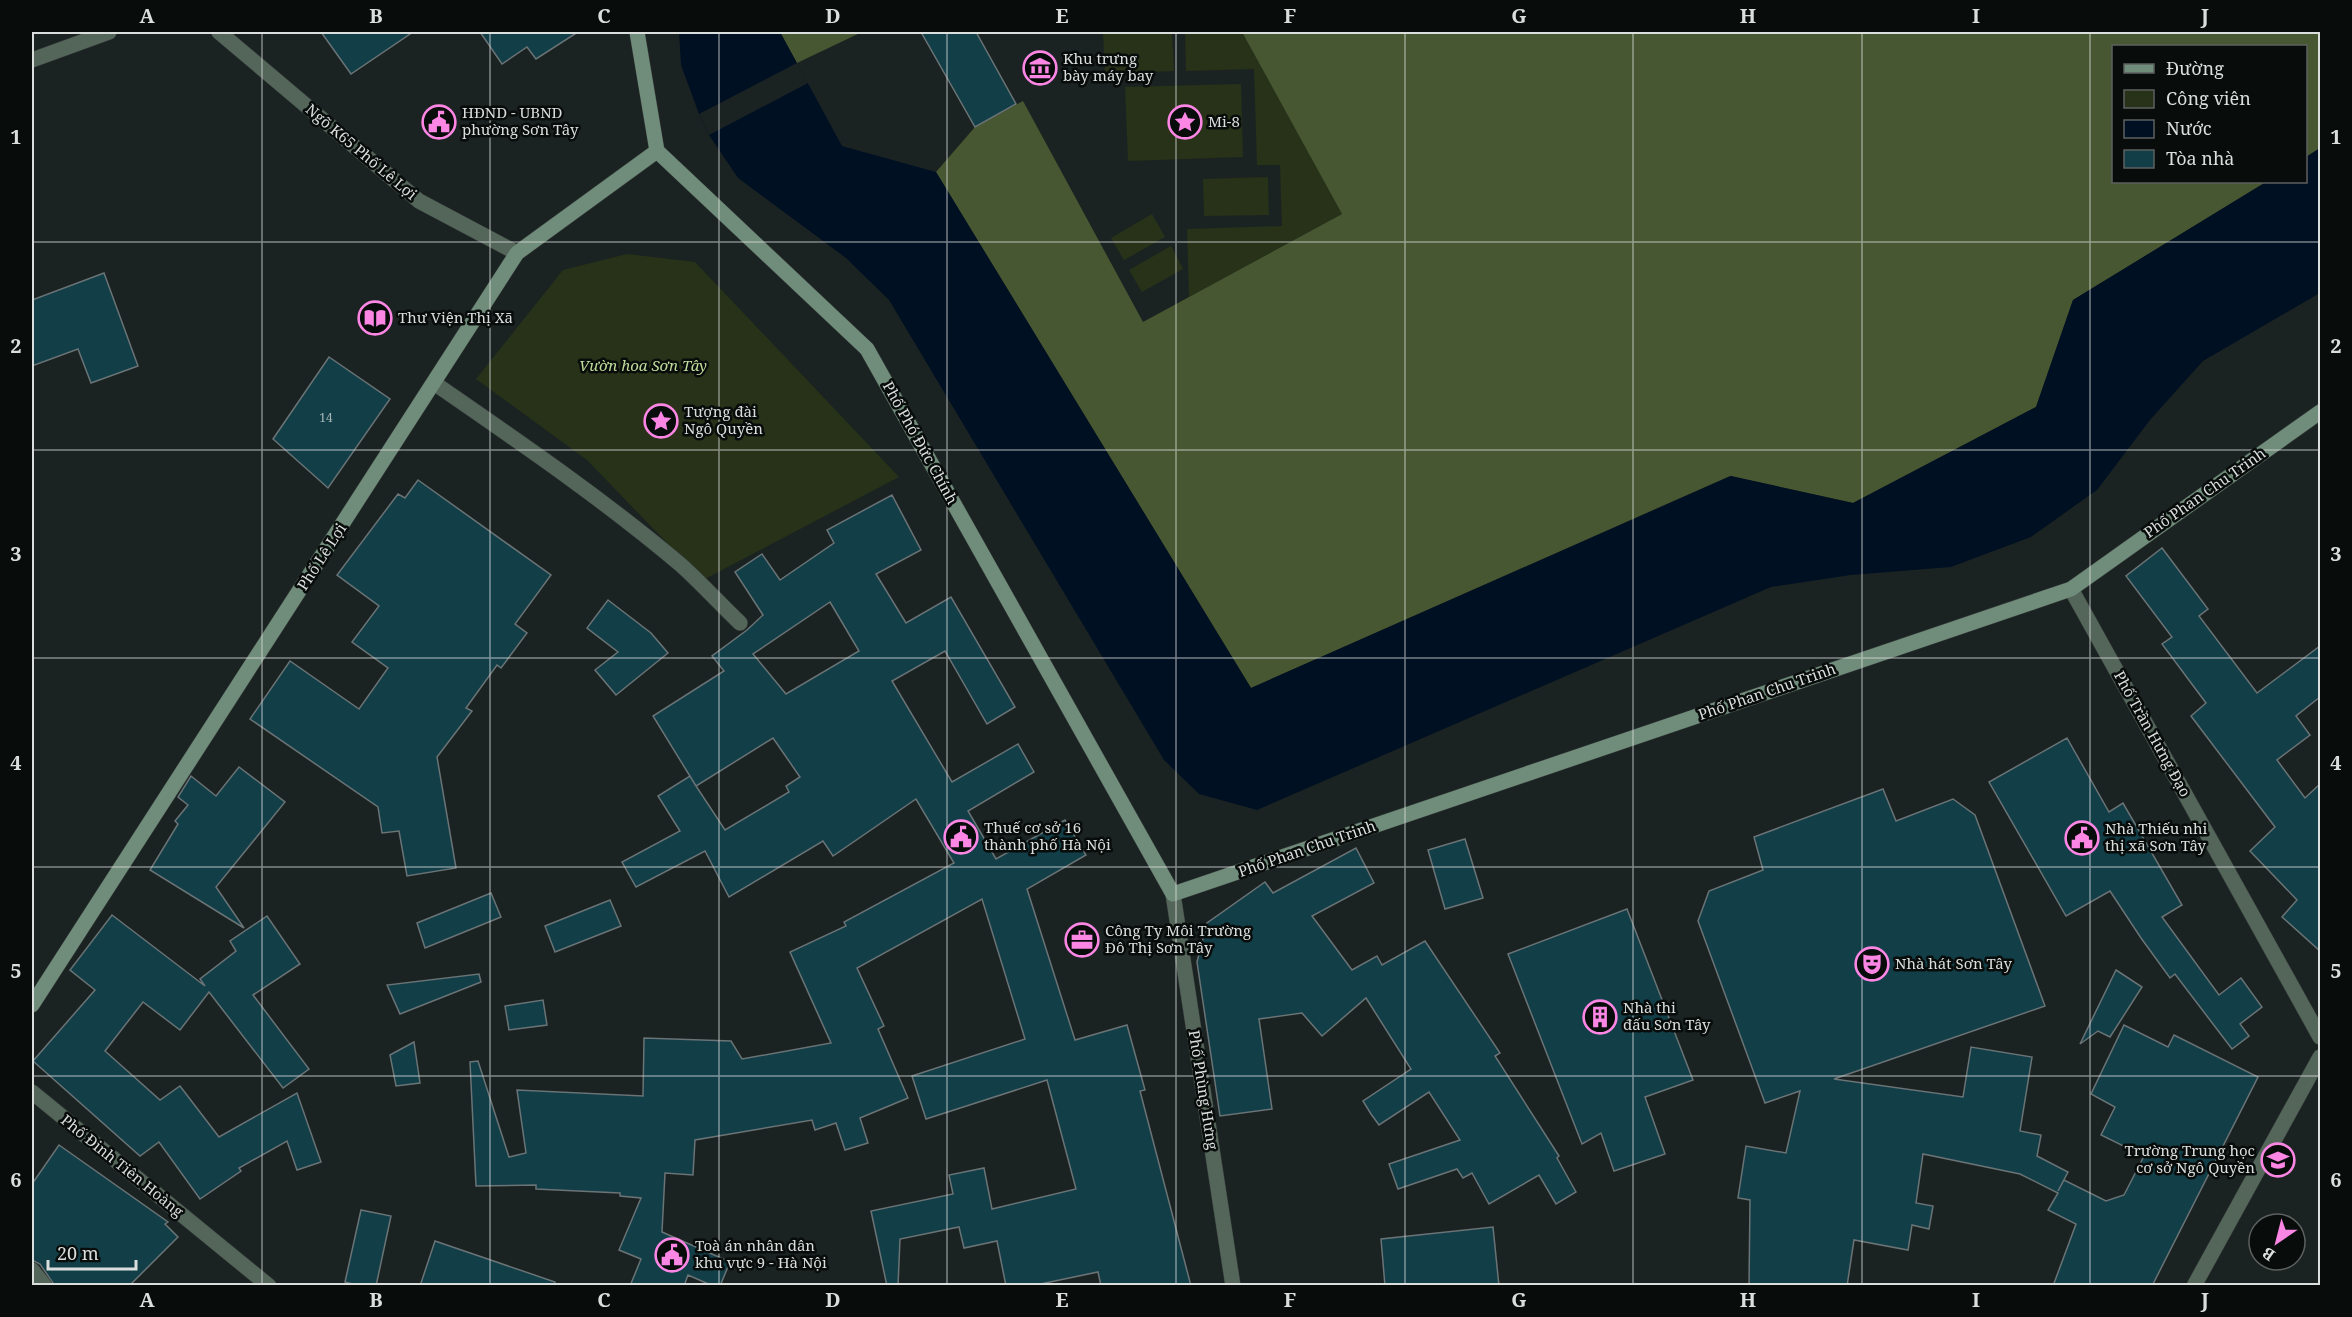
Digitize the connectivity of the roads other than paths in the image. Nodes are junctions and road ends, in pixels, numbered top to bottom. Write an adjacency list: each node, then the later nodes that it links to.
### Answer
1 (109, 32): 4 (street)
2 (219, 32): 6 (street, Ngõ K65 Phố Lê Lợi)
3 (638, 32): 5 (main road)
4 (32, 60)
5 (657, 151): 6 (main road, Phố Lê Lợi); 11 (main road, Phố Phó Đức Chính)
6 (517, 253): 7 (main road, Phố Lê Lợi)
7 (434, 383): 10 (street); 12 (main road, Phố Lê Lợi)
8 (2320, 412): 9 (main road, Phố Phan Chu Trinh)
9 (2071, 589): 11 (main road, Phố Phan Chu Trinh); 13 (street, Phố Trần Hưng Đạo)
10 (740, 623)
11 (1173, 894): 19 (street, Phố Phùng Hưng)
12 (32, 1005)
13 (2320, 1037)
14 (2320, 1057): 20 (street)
15 (32, 1092): 18 (street, Phố Đinh Tiên Hoàng)
16 (32, 1270): 17 (street)
17 (45, 1286)
18 (269, 1286)
19 (1233, 1286)
20 (2194, 1286)

